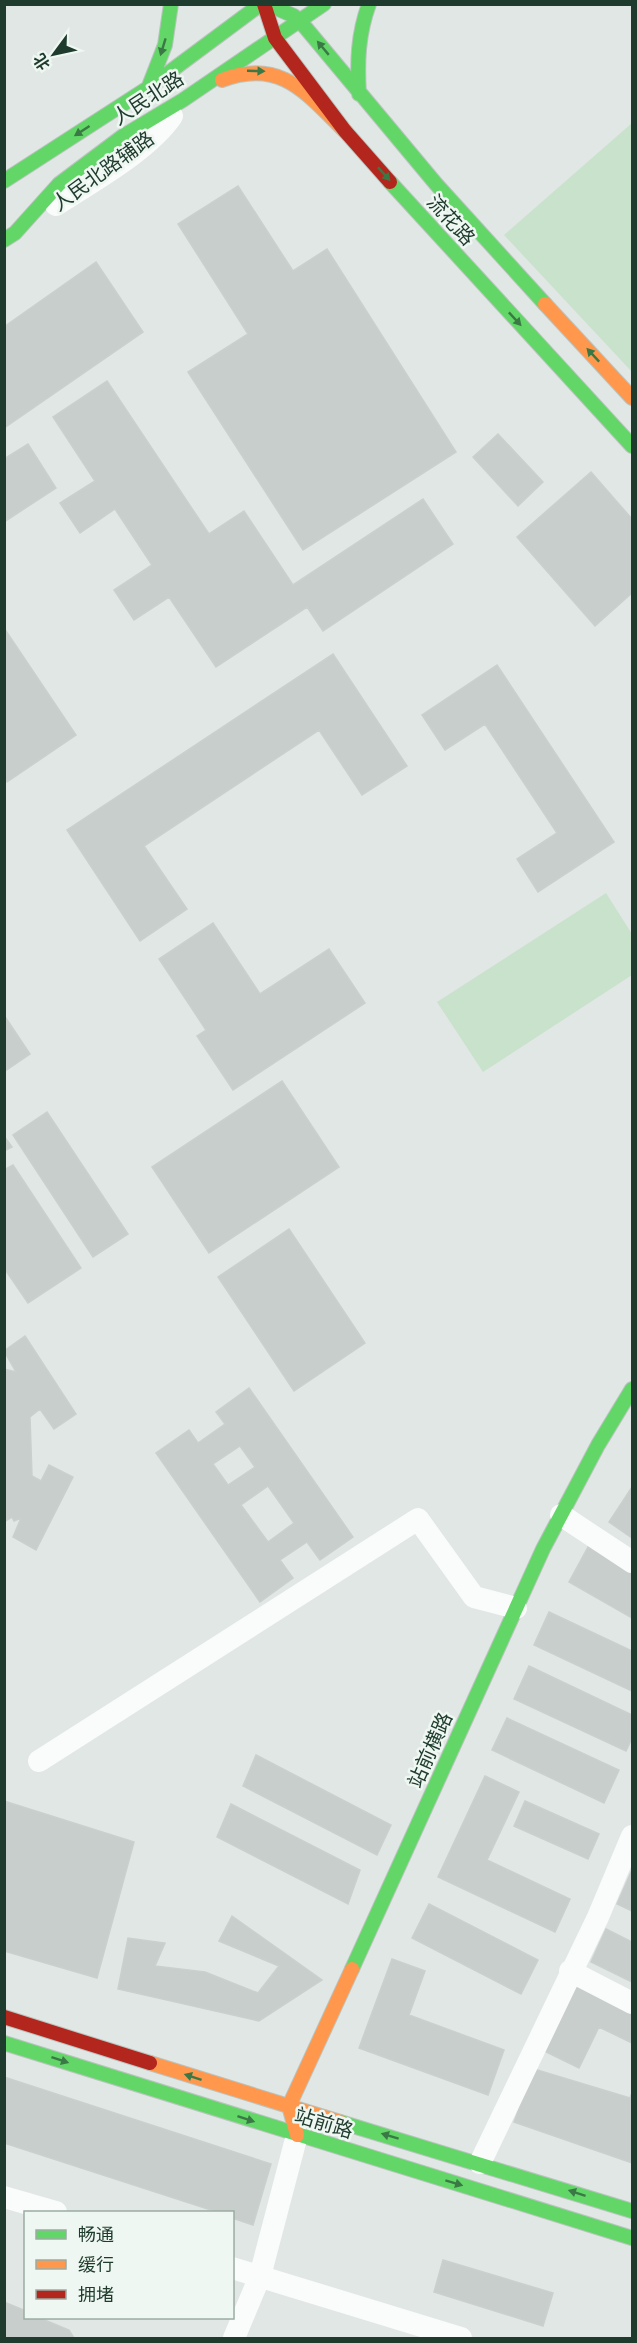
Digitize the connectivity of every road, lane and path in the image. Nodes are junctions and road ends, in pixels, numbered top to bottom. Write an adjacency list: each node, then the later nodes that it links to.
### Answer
1 (171, 4): 7 (street, one-way to 7)
2 (265, 4): 5 (street, 流花路); 6 (street, 流花路); 7 (street, 人民北路)
3 (324, 4): 5 (street, 人民北路)
4 (369, 4): 8 (street)
5 (299, 22): 6 (street, 人民北路); 8 (street, 流花路, one-way to 5)
6 (275, 38): 9 (street, 人民北路); 10 (street, 流花路)
7 (148, 88): 11 (street, 人民北路, one-way to 11)
8 (359, 94): 13 (street, 流花路, one-way to 8)
9 (183, 100): 10 (street, one-way to 10); 12 (street, 人民北路辅路)
10 (345, 131): 14 (street, 流花路, one-way to 14)
11 (4, 181)
12 (10, 236)
13 (633, 398)
14 (633, 446)
15 (633, 1389): 16 (street, 站前横路)
16 (561, 1515): 17 (street); 18 (street, 站前横路)
17 (633, 1562)
18 (516, 1608): 19 (street); 25 (street, 站前横路)
19 (39, 1761)
20 (631, 1844): 21 (street)
21 (570, 1971): 22 (street); 27 (street)
22 (633, 2003)
23 (4, 2017): 25 (street, 站前路, one-way to 23)
24 (4, 2043): 26 (street, 站前路, one-way to 26)
25 (289, 2106): 26 (street); 27 (street, 站前路, one-way to 25)
26 (297, 2135): 31 (street, 站前路, one-way to 31); 33 (street)
27 (480, 2163): 30 (street, 站前路, one-way to 27)
28 (4, 2197): 29 (street)
29 (53, 2211)
30 (633, 2211)
31 (633, 2238)
32 (234, 2269): 33 (street)
33 (260, 2276): 34 (street); 35 (street)
34 (234, 2338)
35 (460, 2338)

